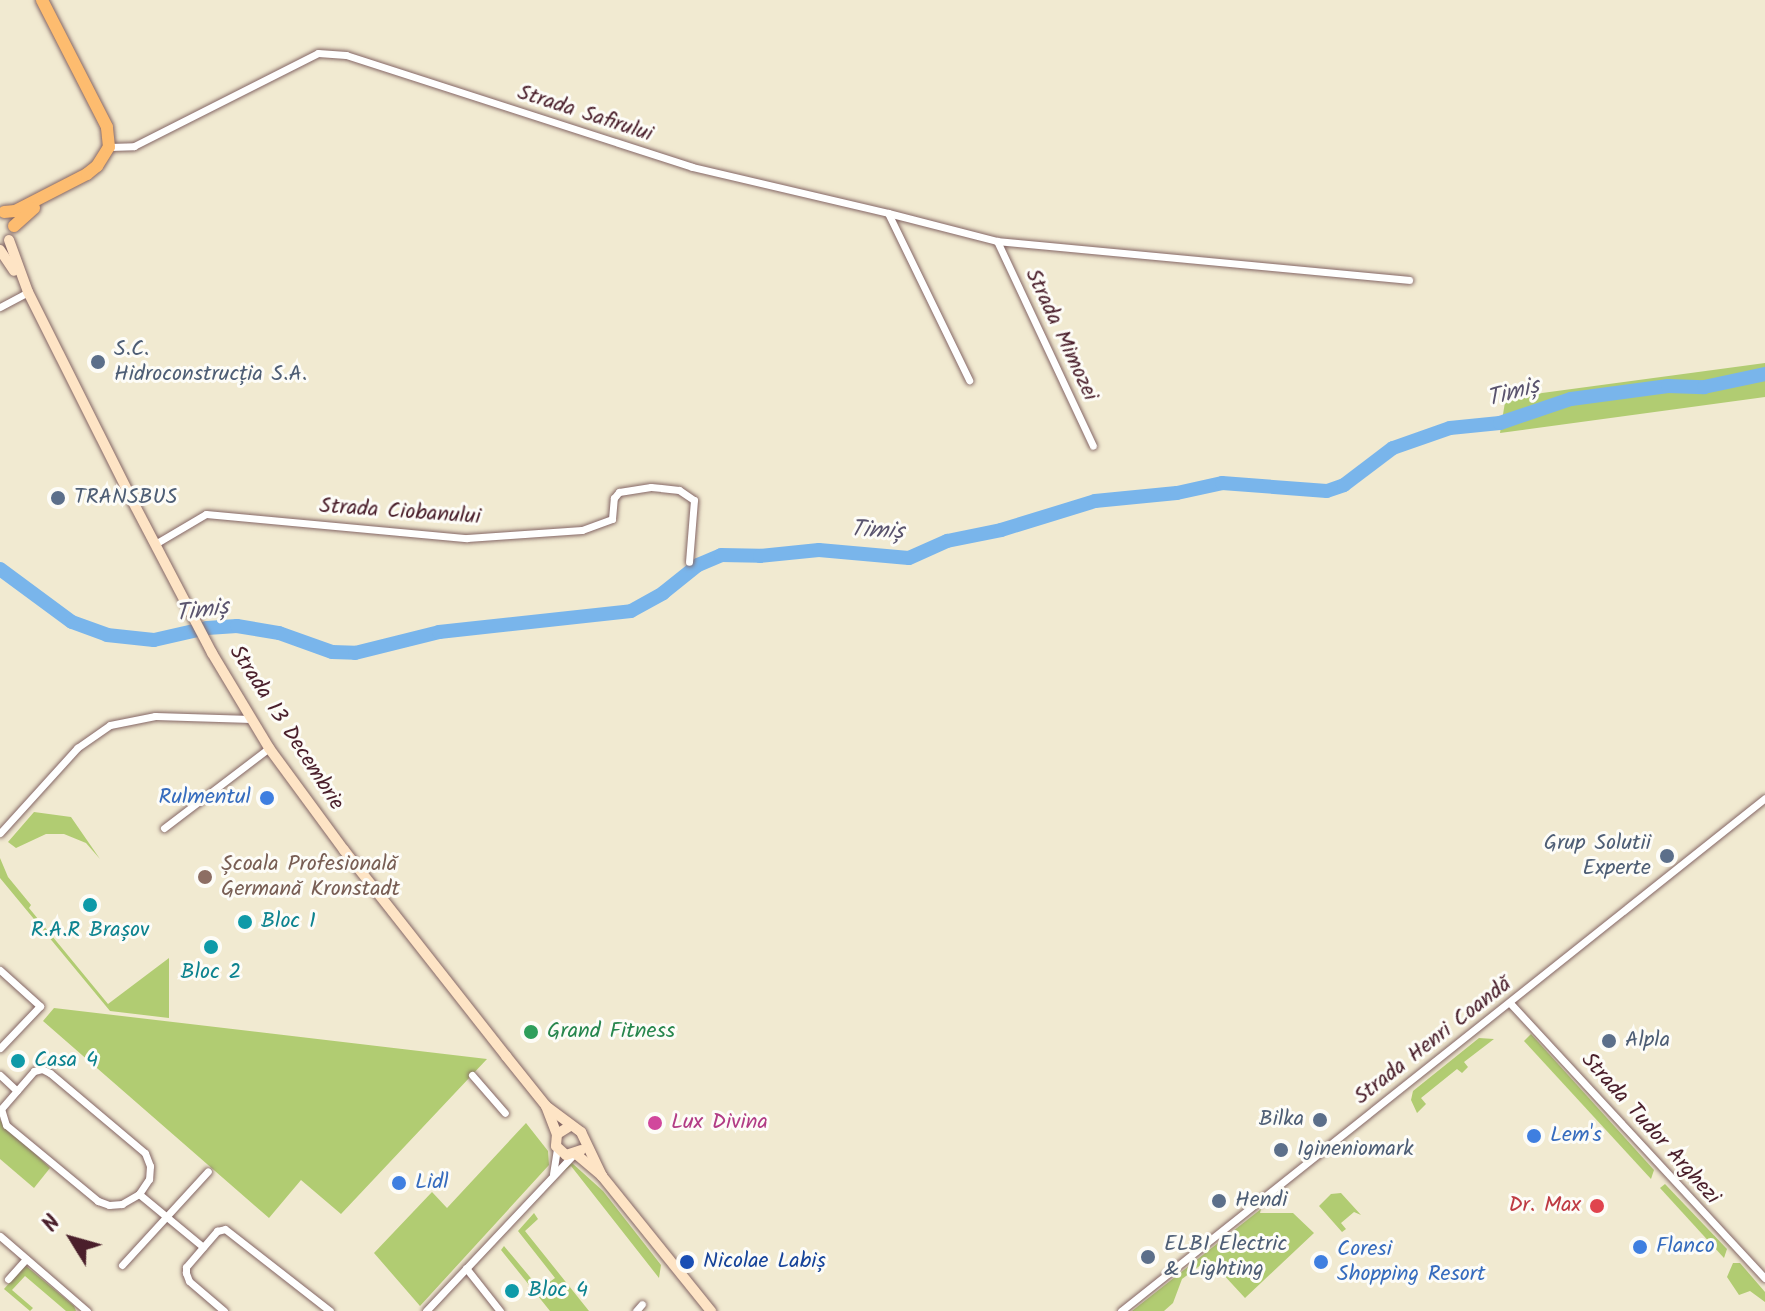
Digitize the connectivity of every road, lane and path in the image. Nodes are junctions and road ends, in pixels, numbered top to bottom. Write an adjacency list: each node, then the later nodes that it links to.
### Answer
1 (42, 0): 2 (highway)
2 (109, 147): 3 (highway); 5 (street, Strada Safirului)
3 (73, 182): 4 (highway); 6 (highway)
4 (2, 211): 6 (main road)
5 (888, 213): 7 (street, Strada Safirului); 12 (street)
6 (14, 226): 8 (main road)
7 (997, 241): 9 (street, Strada Safirului); 13 (street, Strada Mimozei)
8 (3, 245): 10 (main road, Strada 13 Decembrie)
9 (1409, 280)
10 (28, 292): 11 (street); 14 (main road, Strada 13 Decembrie)
11 (0, 307)
12 (969, 380)
13 (1093, 446)
14 (155, 544): 15 (street, Strada Ciobanului); 16 (main road, Strada 13 Decembrie)
15 (689, 562)
16 (251, 719): 17 (main road, Strada 13 Decembrie); 20 (street)
17 (269, 748): 19 (street); 27 (main road, Strada 13 Decembrie)
18 (1765, 798): 22 (street, Strada Henri Coandă)
19 (164, 828)
20 (0, 833)
21 (0, 970): 23 (street)
22 (1510, 1003): 44 (street, Strada Tudor Arghezi); 54 (street, Strada Henri Coandă)
23 (0, 1048)
24 (0, 1075): 26 (street)
25 (472, 1075): 28 (street)
26 (17, 1091): 37 (street); 37 (street)
27 (546, 1106): 29 (main road, Strada 13 Decembrie); 30 (main road, Strada 13 Decembrie)
28 (505, 1113)
29 (570, 1126): 30 (main road); 31 (main road, Strada 13 Decembrie)
30 (557, 1134): 32 (main road, Strada 13 Decembrie)
31 (584, 1140): 33 (main road); 36 (main road, Strada 13 Decembrie)
32 (557, 1149): 33 (main road, Strada 13 Decembrie); 35 (street)
33 (575, 1154): 35 (street); 36 (main road, Strada 13 Decembrie)
34 (208, 1171): 38 (street)
35 (553, 1174): 43 (street)
36 (602, 1176): 53 (main road, Strada 13 Decembrie)
37 (139, 1194): 38 (street)
38 (166, 1218): 40 (street); 42 (street)
39 (0, 1236): 41 (street)
40 (203, 1247): 48 (street); 49 (street)
41 (26, 1259): 45 (street); 47 (street)
42 (122, 1265)
43 (466, 1268): 50 (street); 51 (street)
44 (1765, 1278)
45 (8, 1279)
46 (642, 1304): 52 (street)
47 (83, 1310)
48 (224, 1311)
49 (330, 1311)
50 (426, 1311)
51 (500, 1311)
52 (636, 1311)
53 (711, 1311)
54 (1121, 1311)

